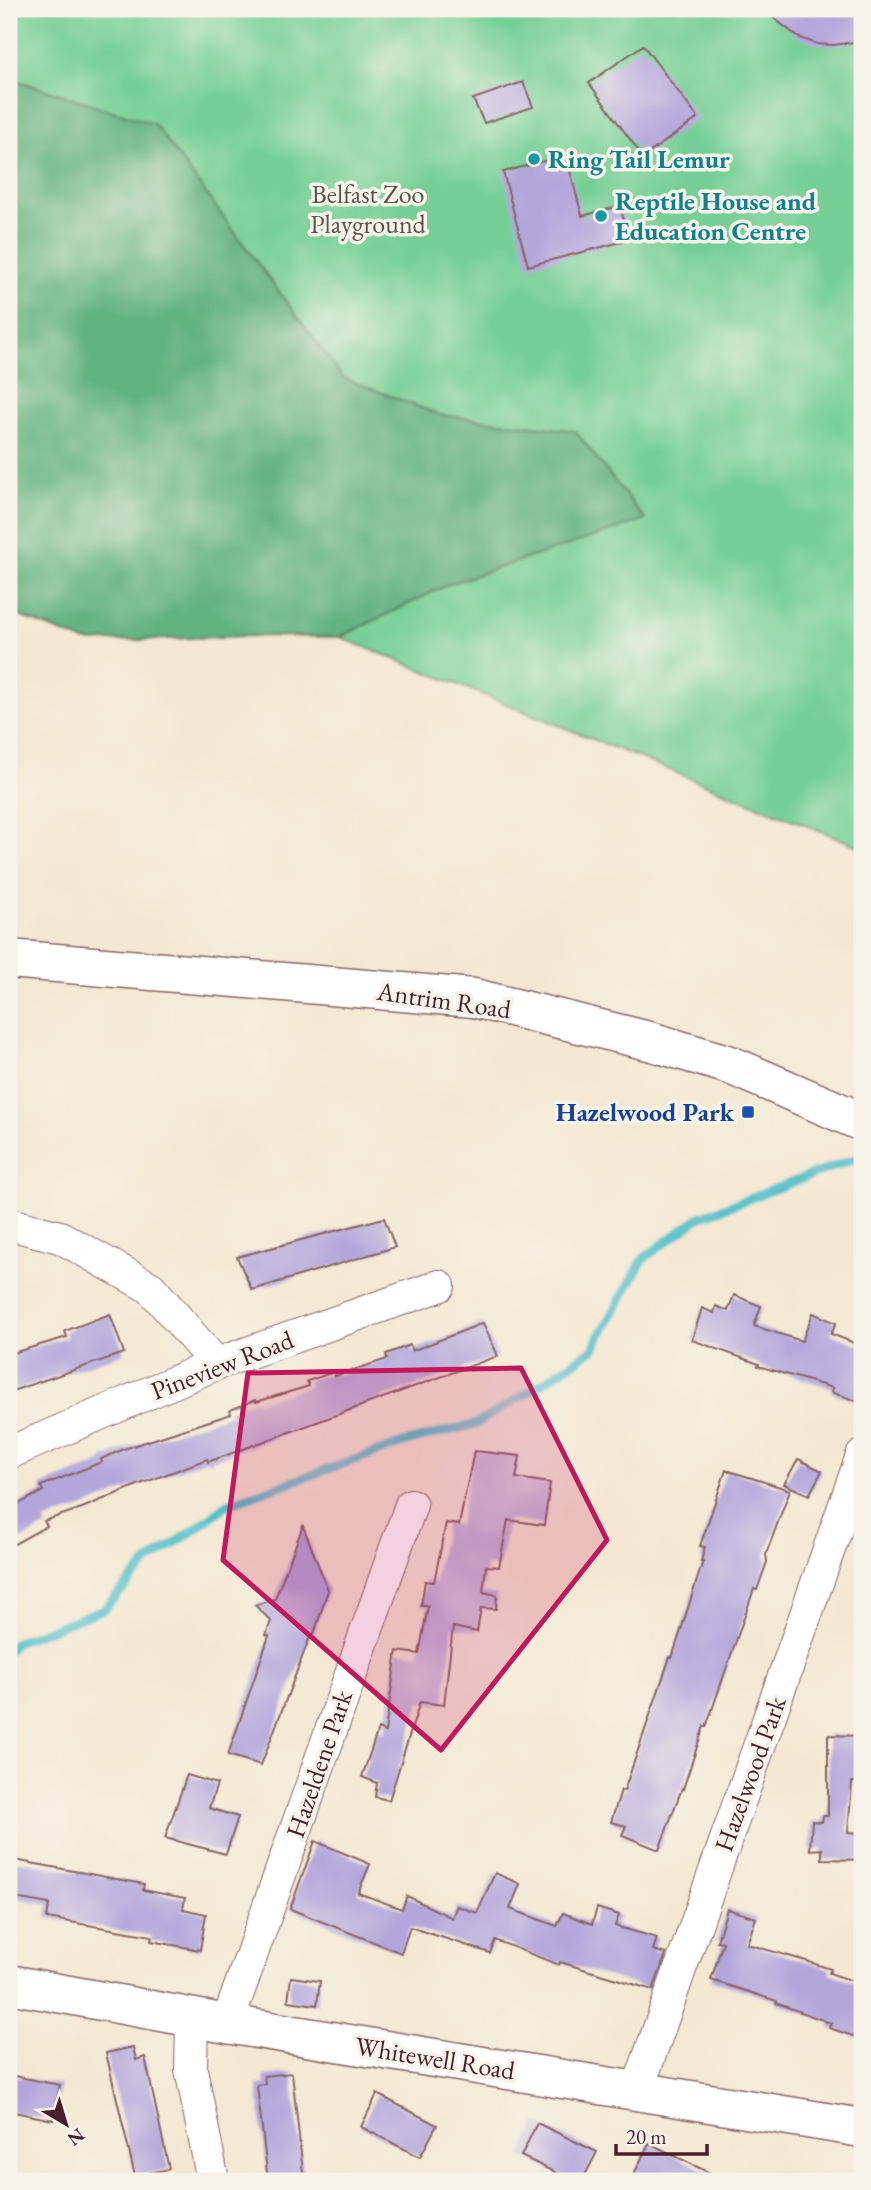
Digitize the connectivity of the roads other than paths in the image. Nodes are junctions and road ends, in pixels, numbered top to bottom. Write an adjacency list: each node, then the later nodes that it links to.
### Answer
1 (9, 959): 2 (main road, Antrim Road)
2 (862, 1122)
3 (9, 1223): 5 (street)
4 (439, 1286): 5 (street, Pineview Road)
5 (216, 1364): 6 (street, Pineview Road)
6 (9, 1454)
7 (862, 1456): 11 (street, Hazelwood Park)
8 (411, 1505): 10 (street, Hazeldene Park)
9 (9, 1983): 10 (main road, Whitewell Road)
10 (210, 2020): 11 (main road, Whitewell Road); 13 (street, Hazeldene Park)
11 (636, 2091): 12 (main road, Whitewell Road)
12 (862, 2128)
13 (213, 2181)

